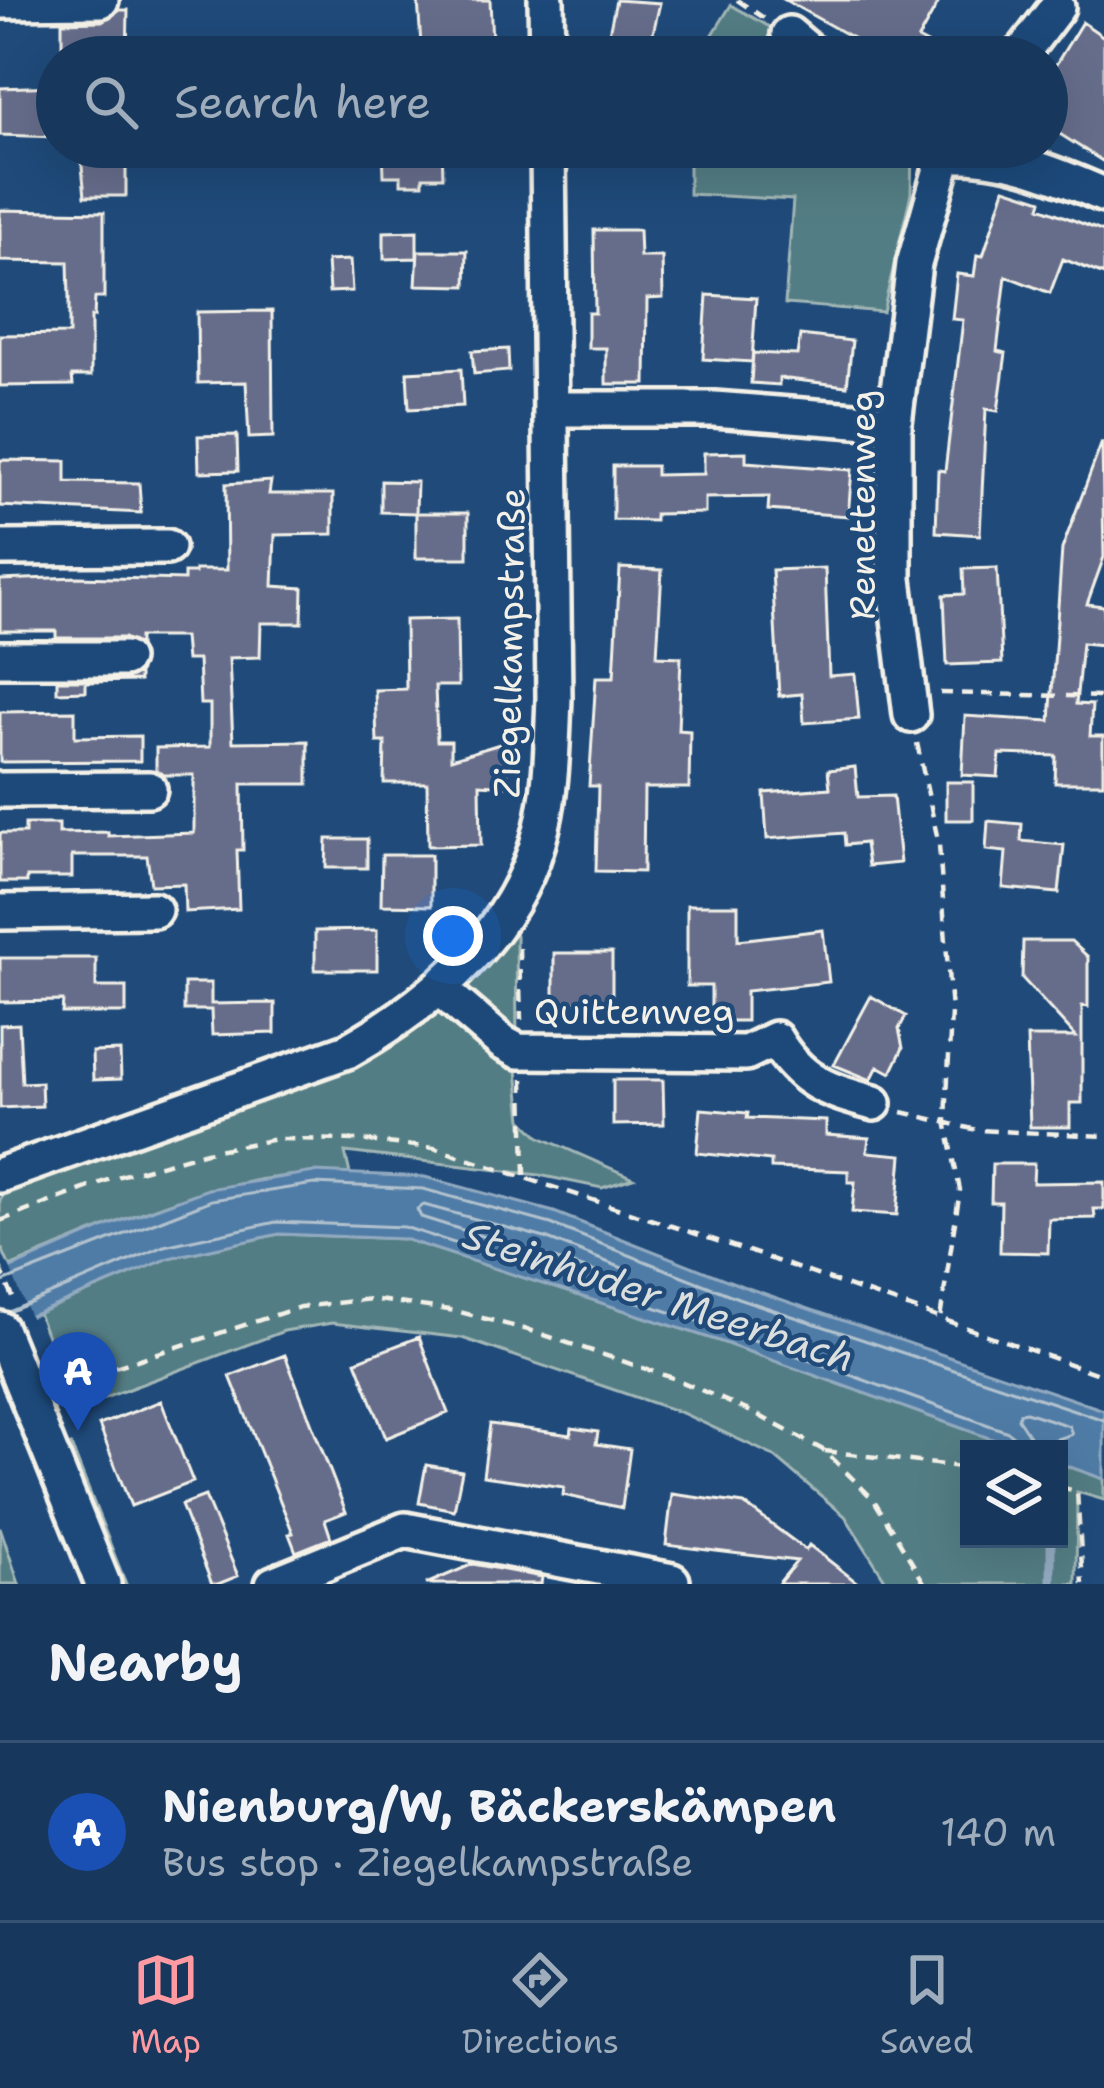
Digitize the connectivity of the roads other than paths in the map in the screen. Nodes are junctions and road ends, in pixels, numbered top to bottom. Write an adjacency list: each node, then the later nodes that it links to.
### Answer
1 (101, 0): 3 (street)
2 (546, 0): 6 (street)
3 (0, 1)
4 (1057, 7): 8 (street)
5 (789, 34): 7 (street)
6 (547, 36)
7 (791, 36)
8 (1035, 36)
9 (548, 168): 13 (street, Ziegelkampstraße)
10 (938, 168): 14 (street, Renettenweg)
11 (1041, 168): 12 (street)
12 (1104, 195)
13 (551, 409): 14 (street); 24 (street, Ziegelkampstraße)
14 (894, 423): 19 (street, Renettenweg)
15 (0, 548): 16 (street)
16 (167, 548)
17 (0, 659): 18 (street)
18 (124, 659)
19 (910, 715)
20 (149, 789): 21 (street)
21 (0, 790)
22 (154, 910): 23 (street)
23 (0, 912)
24 (440, 989): 25 (street, Quittenweg); 26 (street, Ziegelkampstraße)
25 (874, 1103)
26 (0, 1174)
27 (3, 1336): 29 (street)
28 (672, 1581): 30 (street)
29 (103, 1584)
30 (272, 1584)

